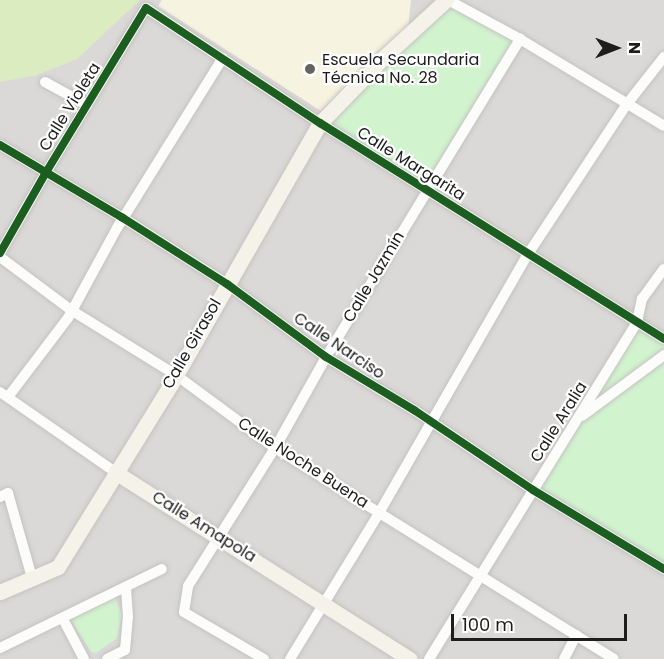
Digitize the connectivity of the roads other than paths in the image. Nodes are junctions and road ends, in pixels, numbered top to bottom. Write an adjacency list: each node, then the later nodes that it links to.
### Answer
1 (444, 1): 3 (street); 9 (street, Calle Girasol)
2 (146, 8): 5 (street, Calle Margarita); 8 (street, Calle Violeta)
3 (520, 39): 7 (street); 13 (street, Calle Jazmín)
4 (664, 57): 7 (street)
5 (223, 58): 9 (street, Calle Margarita); 14 (street)
6 (45, 82): 8 (street)
7 (627, 104): 10 (street); 15 (street)
8 (87, 105): 12 (street, Calle Violeta)
9 (320, 123): 13 (street, Calle Margarita); 18 (street, Calle Girasol)
10 (664, 126)
11 (0, 145): 12 (street, Calle Narciso)
12 (45, 174): 14 (street, Calle Narciso); 16 (street, Calle Violeta)
13 (427, 190): 15 (street, Calle Margarita); 23 (street, Calle Jazmín)
14 (123, 218): 18 (street, Calle Narciso); 19 (street)
15 (528, 254): 20 (street, Calle Margarita); 27 (street)
16 (0, 255): 19 (street, Calle Noche Buena)
17 (664, 269): 20 (street, Calle Aralia)
18 (227, 284): 23 (street, Calle Narciso); 24 (street, Calle Girasol)
19 (72, 310): 24 (street, Calle Noche Buena); 25 (street)
20 (637, 322): 21 (street, Calle Margarita); 26 (street, Calle Aralia)
21 (664, 339)
22 (664, 356): 26 (street)
23 (326, 357): 27 (street, Calle Narciso); 28 (street, Calle Jazmín)
24 (176, 375): 28 (street, Calle Noche Buena); 29 (street, Calle Girasol)
25 (4, 394): 29 (street, Calle Amapola)
26 (577, 420): 30 (street, Calle Aralia)
27 (430, 421): 30 (street, Calle Narciso); 32 (street)
28 (275, 448): 32 (street, Calle Noche Buena); 33 (street, Calle Jazmín)
29 (115, 472): 33 (street, Calle Amapola); 37 (street, Calle Girasol)
30 (533, 490): 35 (street, Calle Narciso); 36 (street, Calle Aralia)
31 (4, 495): 37 (street)
32 (379, 513): 36 (street, Calle Noche Buena); 40 (street)
33 (218, 536): 40 (street, Calle Amapola); 46 (street, Calle Jazmín)
34 (162, 569): 38 (street)
35 (664, 569)
36 (480, 576): 42 (street, Calle Noche Buena); 49 (street, Calle Aralia)
37 (32, 579): 39 (street, Calle Girasol)
38 (126, 587): 41 (street); 45 (street)
39 (0, 592)
40 (324, 603): 47 (street); 48 (street, Calle Amapola)
41 (63, 619): 43 (street); 44 (street)
42 (576, 635): 50 (street); 51 (street, Calle Noche Buena)
43 (0, 648)
44 (84, 659)
45 (108, 659)
46 (264, 659)
47 (290, 659)
48 (410, 659)
49 (429, 659)
50 (564, 659)
51 (614, 659)

